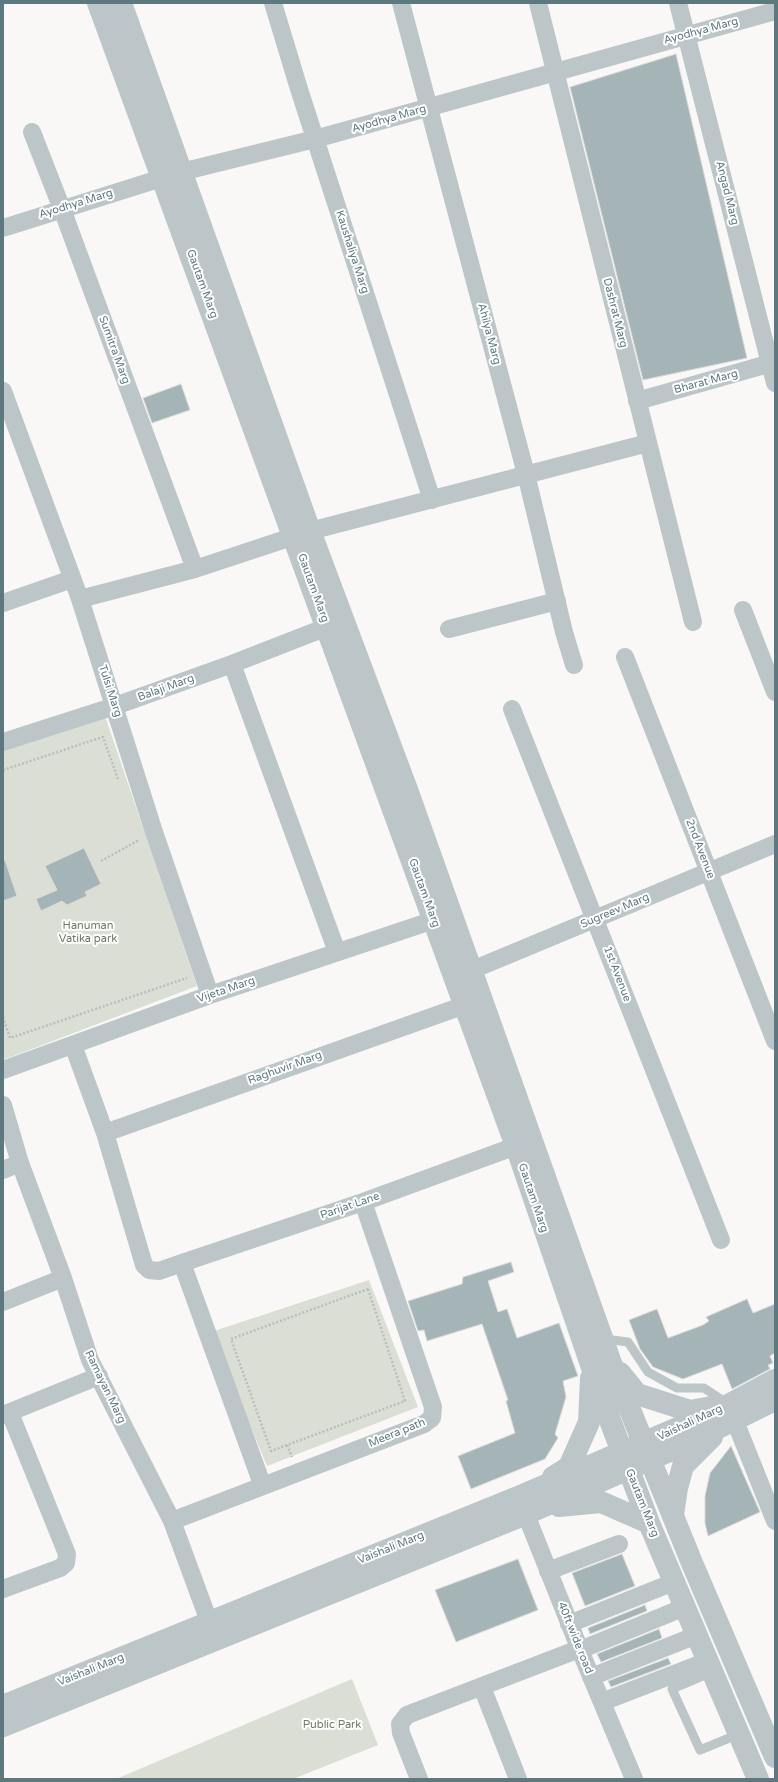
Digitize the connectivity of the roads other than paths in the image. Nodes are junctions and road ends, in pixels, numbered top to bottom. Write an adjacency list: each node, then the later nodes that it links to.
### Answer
1 (98, 3): 13 (street, Gautam Marg)
2 (121, 3): 13 (street, Gautam Marg)
3 (273, 3): 12 (street, Kaushaliya Marg)
4 (401, 3): 10 (street, Ahilya Marg)
5 (538, 3): 9 (street, Dashrat Marg)
6 (678, 3): 8 (street, Angad Marg)
7 (775, 11): 8 (street, Ayodhya Marg)
8 (687, 35): 9 (street, Ayodhya Marg); 16 (street, Angad Marg)
9 (556, 72): 10 (street, Ayodhya Marg); 19 (street, Dashrat Marg)
10 (428, 108): 12 (street, Ayodhya Marg); 21 (street, Ahilya Marg)
11 (32, 132): 14 (street, Sumitra Marg)
12 (315, 140): 13 (street, Ayodhya Marg); 22 (street, Kaushaliya Marg)
13 (172, 175): 14 (street, Ayodhya Marg); 23 (street, Gautam Marg)
14 (62, 209): 15 (street, Ayodhya Marg); 24 (street, Sumitra Marg)
15 (3, 228)
16 (772, 363): 17 (street, Angad Marg); 19 (street, Bharat Marg)
17 (775, 383)
18 (3, 391): 25 (street, Tulsi Marg)
19 (637, 401): 20 (street, Dashrat Marg)
20 (648, 443): 21 (street); 30 (street, Dashrat Marg)
21 (526, 474): 22 (street); 27 (street, Ahilya Marg)
22 (432, 500): 23 (street)
23 (302, 534): 24 (street); 31 (street, Gautam Marg); 42 (street, Gautam Marg)
24 (195, 569): 26 (street)
25 (72, 579): 26 (street, Tulsi Marg); 28 (street)
26 (80, 599): 37 (street, Tulsi Marg)
27 (556, 600): 32 (street); 35 (street, Ahilya Marg)
28 (3, 603)
29 (743, 610): 36 (street)
30 (693, 622)
31 (327, 627): 34 (street, Balaji Marg); 42 (street, Gautam Marg)
32 (450, 629)
33 (625, 657): 41 (street, 2nd Avenue)
34 (232, 664): 37 (street, Balaji Marg); 44 (street)
35 (574, 666)
36 (775, 692)
37 (115, 706): 39 (street, Balaji Marg); 46 (street, Tulsi Marg)
38 (512, 709): 43 (street, 1st Avenue)
39 (3, 742)
40 (775, 844): 41 (street, Sugreev Marg)
41 (708, 871): 43 (street, Sugreev Marg); 48 (street, 2nd Avenue)
42 (442, 917): 44 (street, Vijeta Marg); 45 (street, Gautam Marg)
43 (596, 920): 45 (street, Sugreev Marg); 57 (street, 1st Avenue)
44 (337, 952): 46 (street, Vijeta Marg)
45 (463, 974): 47 (street, Gautam Marg); 61 (street, Gautam Marg)
46 (210, 995): 49 (street, Vijeta Marg)
47 (465, 1006): 52 (street, Raghuvir Marg); 53 (street, Gautam Marg)
48 (775, 1041)
49 (73, 1045): 50 (street, Vijeta Marg); 52 (street)
50 (3, 1070)
51 (3, 1105): 54 (street, Ramayan Marg)
52 (105, 1133): 58 (street, Parijat Lane)
53 (516, 1146): 56 (street, Parijat Lane); 62 (street, Gautam Marg)
54 (20, 1163): 55 (street); 59 (street, Ramayan Marg)
55 (3, 1170)
56 (363, 1202): 58 (street, Parijat Lane); 70 (street, Meera path)
57 (720, 1240)
58 (182, 1263): 70 (street)
59 (63, 1278): 60 (street); 63 (street, Ramayan Marg)
60 (3, 1302)
61 (602, 1338): 62 (street, Gautam Marg); 67 (lane)
62 (601, 1366): 67 (street); 68 (street, Gautam Marg); 69 (street, Gautam Marg); 71 (street)
63 (99, 1376): 66 (street); 73 (street, Ramayan Marg)
64 (775, 1380): 67 (street, Vaishali Marg)
65 (775, 1400): 67 (street, Vaishali Marg)
66 (7, 1414): 79 (street)
67 (728, 1418): 68 (street, Vaishali Marg); 72 (street); 74 (street)
68 (647, 1452): 69 (street, Vaishali Marg); 72 (street, Gautam Marg)
69 (625, 1461): 71 (street, Vaishali Marg); 75 (street, Gautam Marg)
70 (262, 1484): 73 (street, Meera path)
71 (529, 1502): 75 (street); 77 (street, 40ft wide road); 82 (street, Vaishali Marg)
72 (673, 1515): 85 (street)
73 (172, 1521): 82 (street, Ramayan Marg)
74 (775, 1521)
75 (649, 1523): 78 (street, Gautam Marg)
76 (619, 1544): 77 (street)
77 (548, 1571): 81 (street, 40ft wide road)
78 (674, 1582): 80 (street, Gautam Marg); 81 (street)
79 (3, 1590)
80 (685, 1607): 83 (street, Gautam Marg); 84 (street)
81 (569, 1624): 84 (street, 40ft wide road)
82 (212, 1631): 90 (street, Vaishali Marg); 91 (street, Vaishali Marg)
83 (697, 1635): 86 (street, Gautam Marg); 87 (street)
84 (579, 1650): 87 (street, 40ft wide road); 88 (street)
85 (734, 1660): 86 (street); 93 (street)
86 (710, 1666): 89 (street); 92 (street, Gautam Marg); 92 (lane)
87 (591, 1677): 89 (street, 40ft wide road)
88 (482, 1687): 94 (street); 95 (street)
89 (602, 1702): 96 (street, 40ft wide road)
90 (3, 1706)
91 (3, 1726)
92 (739, 1734): 97 (street, Gautam Marg)
93 (775, 1756)
94 (419, 1779)
95 (518, 1779)
96 (634, 1779)
97 (758, 1779)

